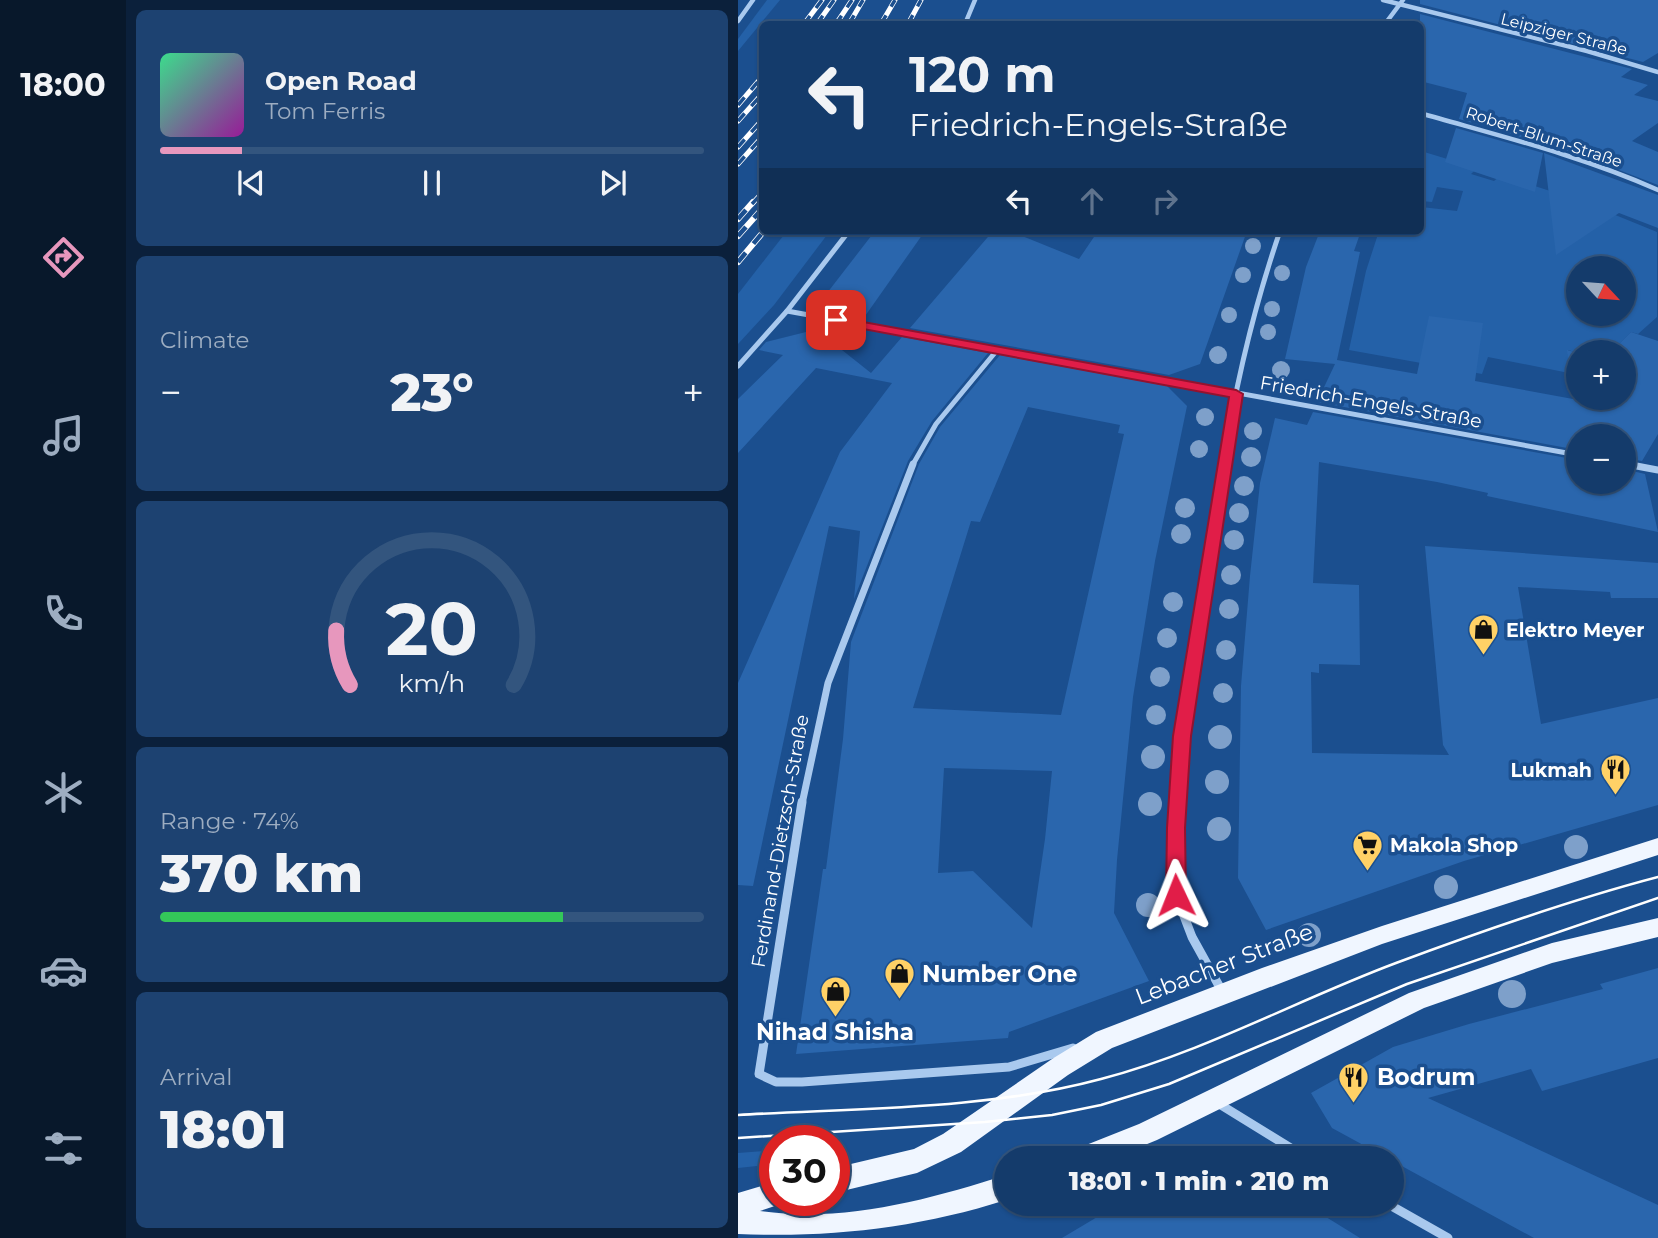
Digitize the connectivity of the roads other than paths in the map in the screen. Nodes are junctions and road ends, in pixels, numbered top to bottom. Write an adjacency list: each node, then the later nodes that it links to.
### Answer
1 (753, 0): 6 (street)
2 (975, 0): 7 (street)
3 (1383, 0): 5 (street, Leipziger Straße)
4 (1404, 0): 5 (street)
5 (1399, 5): 8 (street); 9 (street, Leipziger Straße)
6 (738, 21)
7 (966, 21)
8 (1387, 21)
9 (1657, 72)
10 (1424, 114): 11 (street, Robert-Blum-Straße)
11 (1657, 190)
12 (846, 235): 14 (street)
13 (1279, 235): 17 (street)
14 (787, 311): 15 (street, Friedrich-Engels-Straße); 16 (street)
15 (998, 349): 17 (street, Friedrich-Engels-Straße); 24 (street, Ferdinand-Dietzsch-Straße)
16 (738, 366)
17 (1236, 394): 18 (street, Friedrich-Engels-Straße); 23 (street)
18 (1566, 453)
19 (1636, 466): 20 (street)
20 (1657, 470)
21 (1657, 846): 23 (main road, Lebacher Straße)
22 (1657, 927): 25 (main road)
23 (1223, 993): 24 (main road, Lebacher Straße)
24 (1104, 1040): 28 (main road, Lebacher Straße)
25 (1213, 1099): 26 (main road); 27 (street)
26 (1115, 1146)
27 (1288, 1146)
28 (850, 1177)
29 (994, 1190): 33 (main road)
30 (759, 1199): 31 (main road)
31 (738, 1206)
32 (1404, 1213): 34 (street)
33 (738, 1221)
34 (1448, 1238)

